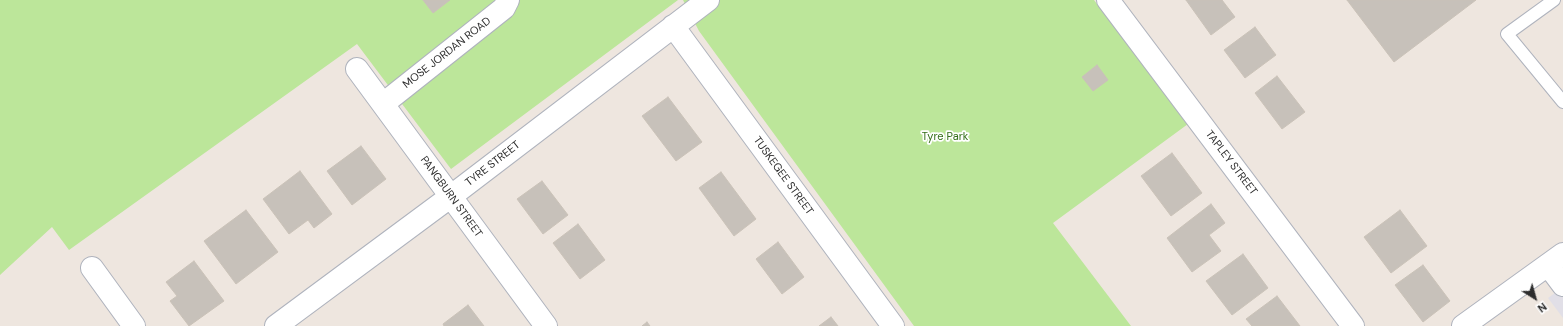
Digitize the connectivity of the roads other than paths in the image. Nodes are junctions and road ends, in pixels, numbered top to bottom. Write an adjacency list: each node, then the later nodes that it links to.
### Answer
1 (508, 0): 8 (street, MOSE JORDAN ROAD)
2 (708, 0): 5 (street, TYRE STREET)
3 (1108, 0): 17 (street, TAPLEY STREET)
4 (1554, 0): 7 (lane)
5 (673, 26): 9 (street, TYRE STREET); 16 (street, TUSKEGEE STREET)
6 (357, 68): 8 (street, PANGBURN STREET)
7 (1563, 102)
8 (382, 104): 9 (street, PANGBURN STREET)
9 (450, 197): 14 (street, TYRE STREET); 15 (street, PANGBURN STREET)
10 (1556, 260): 12 (street); 18 (street)
11 (92, 268): 13 (street)
12 (1563, 285)
13 (134, 326)
14 (276, 326)
15 (546, 326)
16 (893, 326)
17 (1353, 326)
18 (1463, 326)

